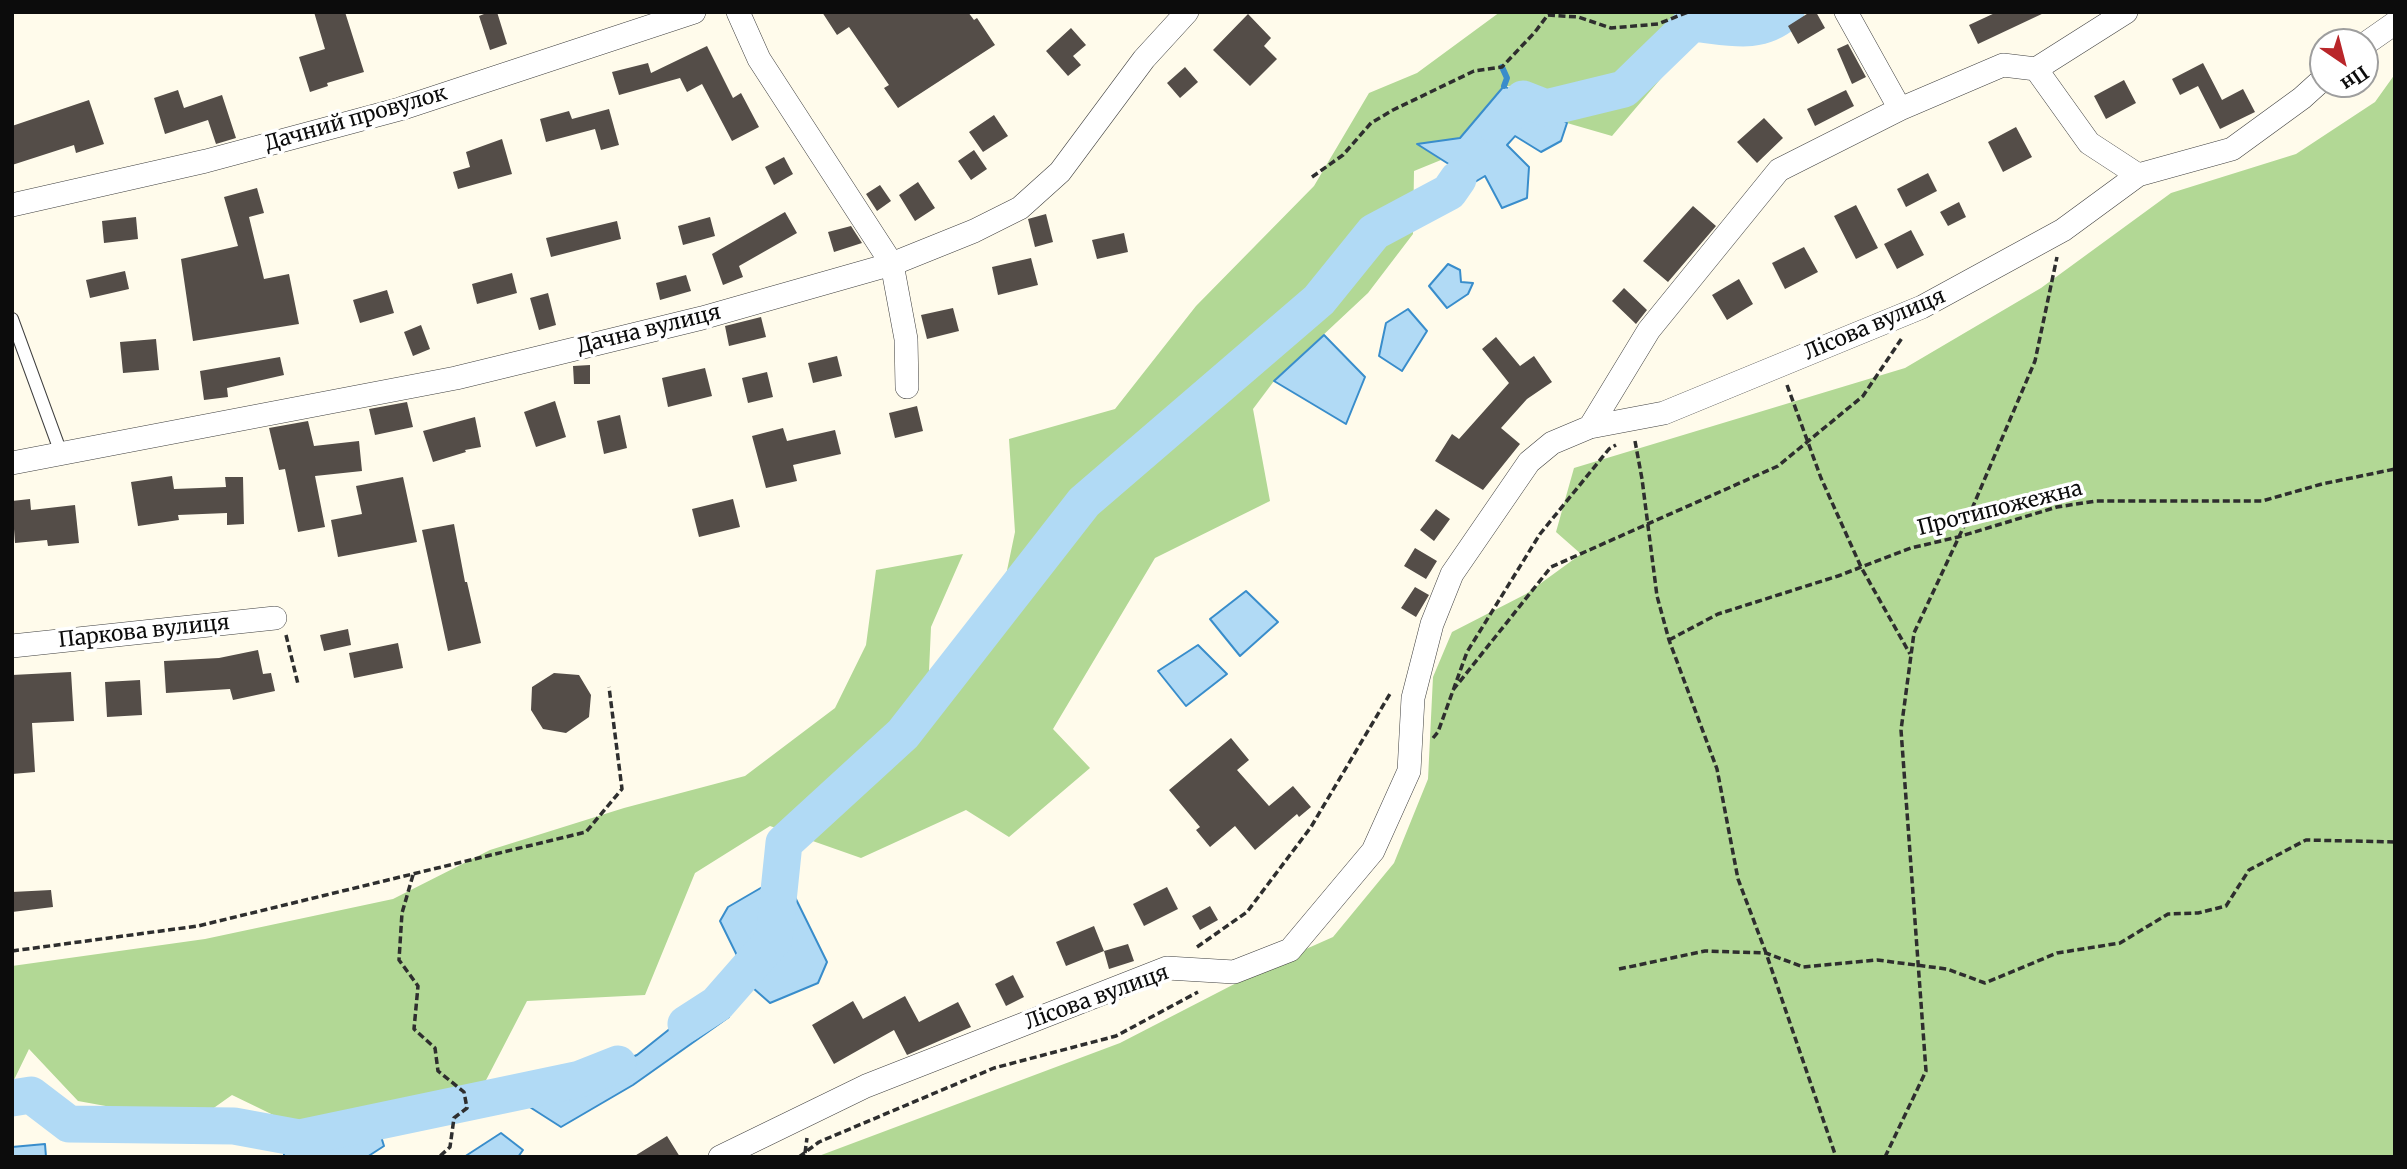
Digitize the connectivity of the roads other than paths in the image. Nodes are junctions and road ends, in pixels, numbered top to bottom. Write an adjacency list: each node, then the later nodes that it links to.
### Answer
1 (694, 12): 12 (street, Дачний провулок)
2 (738, 12): 13 (street)
3 (1187, 12): 13 (street, Дачна вулиця)
4 (1846, 12): 10 (street)
5 (2126, 12): 8 (street)
6 (2395, 23): 7 (street)
7 (2379, 34)
8 (2036, 69): 10 (street); 11 (street)
9 (2309, 92): 11 (street, Лісова вулиця)
10 (1900, 109): 16 (street)
11 (2138, 175): 16 (street, Лісова вулиця)
12 (12, 205)
13 (892, 264): 15 (street); 17 (street, Дачна вулиця)
14 (12, 319): 17 (lane)
15 (907, 387)
16 (1590, 427): 21 (street, Лісова вулиця)
17 (61, 453): 18 (street, Дачна вулиця)
18 (12, 463)
19 (275, 618): 20 (street, Паркова вулиця)
20 (12, 646)
21 (720, 1157)

